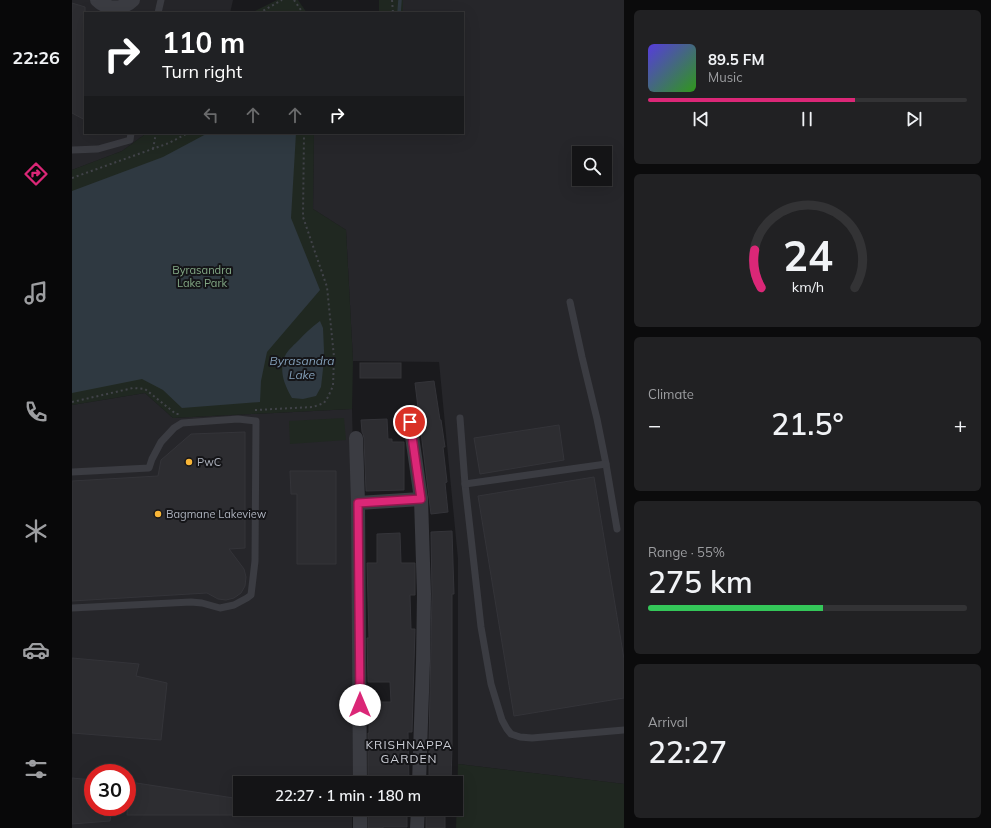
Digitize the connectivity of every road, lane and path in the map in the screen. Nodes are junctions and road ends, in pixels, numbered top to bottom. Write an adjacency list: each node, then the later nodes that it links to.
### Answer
1 (97, 0): 2 (street)
2 (133, 0)
3 (161, 0): 7 (lane)
4 (282, 0): 8 (path)
5 (294, 0): 9 (path)
6 (392, 0): 10 (path)
7 (158, 12)
8 (261, 12)
9 (302, 12)
10 (393, 12)
11 (131, 134): 16 (lane)
12 (156, 134): 15 (path)
13 (186, 134): 15 (path)
14 (304, 134): 20 (path)
15 (153, 149): 17 (path)
16 (72, 150)
17 (72, 178)
18 (570, 302): 25 (lane)
19 (72, 402): 21 (path)
20 (252, 410)
21 (184, 414)
22 (460, 418): 27 (lane)
23 (410, 422): 28 (street)
24 (356, 438): 29 (street)
25 (606, 464): 27 (lane); 30 (lane)
26 (72, 472): 31 (lane)
27 (465, 484): 32 (lane)
28 (421, 499): 29 (street); 34 (street)
29 (358, 503): 33 (street)
30 (617, 529)
31 (72, 608)
32 (624, 730)
33 (360, 776)
34 (419, 776)
35 (360, 816): 37 (street)
36 (418, 816): 38 (street)
37 (360, 828)
38 (417, 828)

